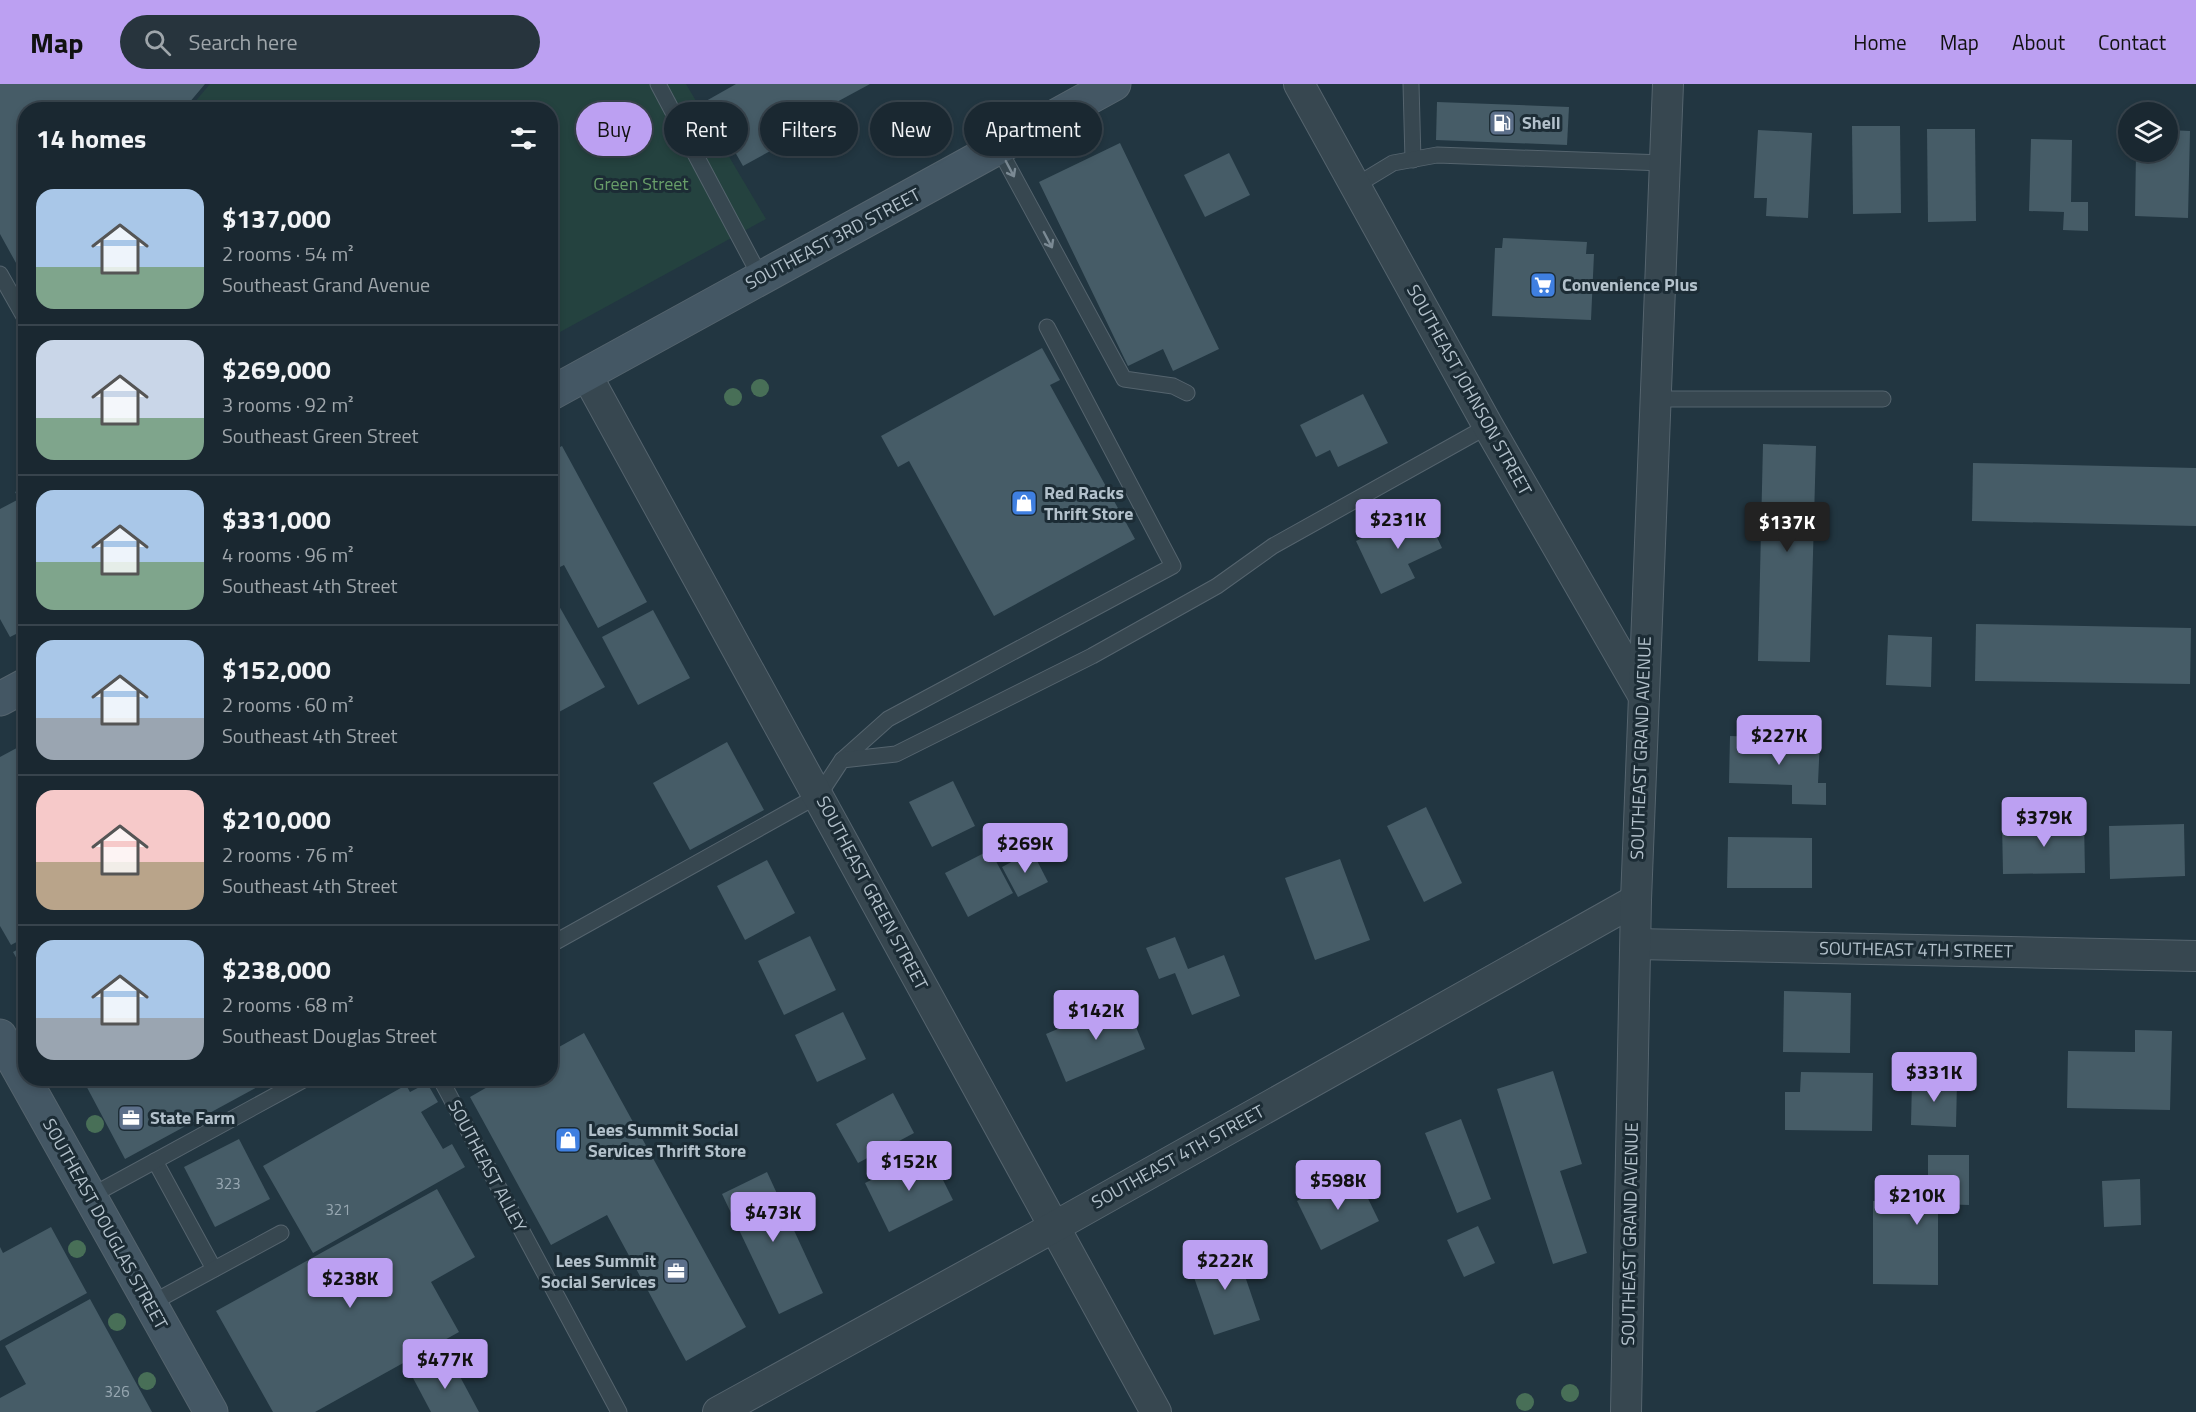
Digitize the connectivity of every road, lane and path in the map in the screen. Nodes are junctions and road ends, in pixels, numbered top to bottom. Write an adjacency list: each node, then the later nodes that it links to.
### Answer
1 (658, 84): 13 (lane)
2 (1299, 84): 11 (street, SOUTHEAST JOHNSON STREET)
3 (1411, 84): 9 (lane)
4 (1668, 84): 10 (street, SOUTHEAST GRAND AVENUE)
5 (1094, 89): 6 (main road, SOUTHEAST 3RD STREET)
6 (1073, 102)
7 (986, 156): 13 (main road, SOUTHEAST 3RD STREET)
8 (1003, 156): 18 (lane, one-way to 18)
9 (1413, 160): 10 (lane); 11 (lane)
10 (1664, 163): 19 (street, SOUTHEAST GRAND AVENUE)
11 (1355, 186): 21 (street, SOUTHEAST JOHNSON STREET)
12 (0, 274): 14 (lane)
13 (761, 278): 16 (main road, SOUTHEAST 3RD STREET)
14 (18, 306)
15 (1047, 327): 25 (lane)
16 (586, 374): 17 (main road, SOUTHEAST 3RD STREET); 26 (street, SOUTHEAST GREEN STREET)
17 (558, 390)
18 (1187, 393)
19 (1654, 399): 20 (lane); 23 (street, SOUTHEAST GRAND AVENUE)
20 (1884, 399)
21 (1488, 426): 23 (street, SOUTHEAST JOHNSON STREET); 25 (lane)
22 (18, 689): 24 (main road)
23 (1643, 695): 27 (street, SOUTHEAST GRAND AVENUE)
24 (0, 699)
25 (842, 760): 26 (lane)
26 (819, 795): 28 (lane); 38 (street, SOUTHEAST GREEN STREET)
27 (1636, 900): 29 (street, SOUTHEAST GRAND AVENUE); 38 (street, SOUTHEAST 4TH STREET)
28 (558, 941)
29 (1636, 944): 30 (street, SOUTHEAST 4TH STREET); 46 (street, SOUTHEAST GRAND AVENUE)
30 (2196, 956)
31 (0, 1036): 32 (main road, SOUTHEAST DOUGLAS STREET)
32 (18, 1069)
33 (28, 1086): 37 (main road, SOUTHEAST DOUGLAS STREET)
34 (292, 1086): 36 (lane)
35 (444, 1086): 43 (lane, SOUTHEAST ALLEY)
36 (155, 1161): 37 (lane); 40 (lane)
37 (89, 1197): 41 (main road, SOUTHEAST DOUGLAS STREET)
38 (1054, 1227): 44 (street, SOUTHEAST 4TH STREET); 45 (street, SOUTHEAST GREEN STREET)
39 (281, 1233): 40 (lane)
40 (214, 1269): 41 (lane)
41 (150, 1304): 42 (main road, SOUTHEAST DOUGLAS STREET)
42 (211, 1412)
43 (619, 1412)
44 (718, 1412)
45 (1156, 1412)
46 (1626, 1412)

